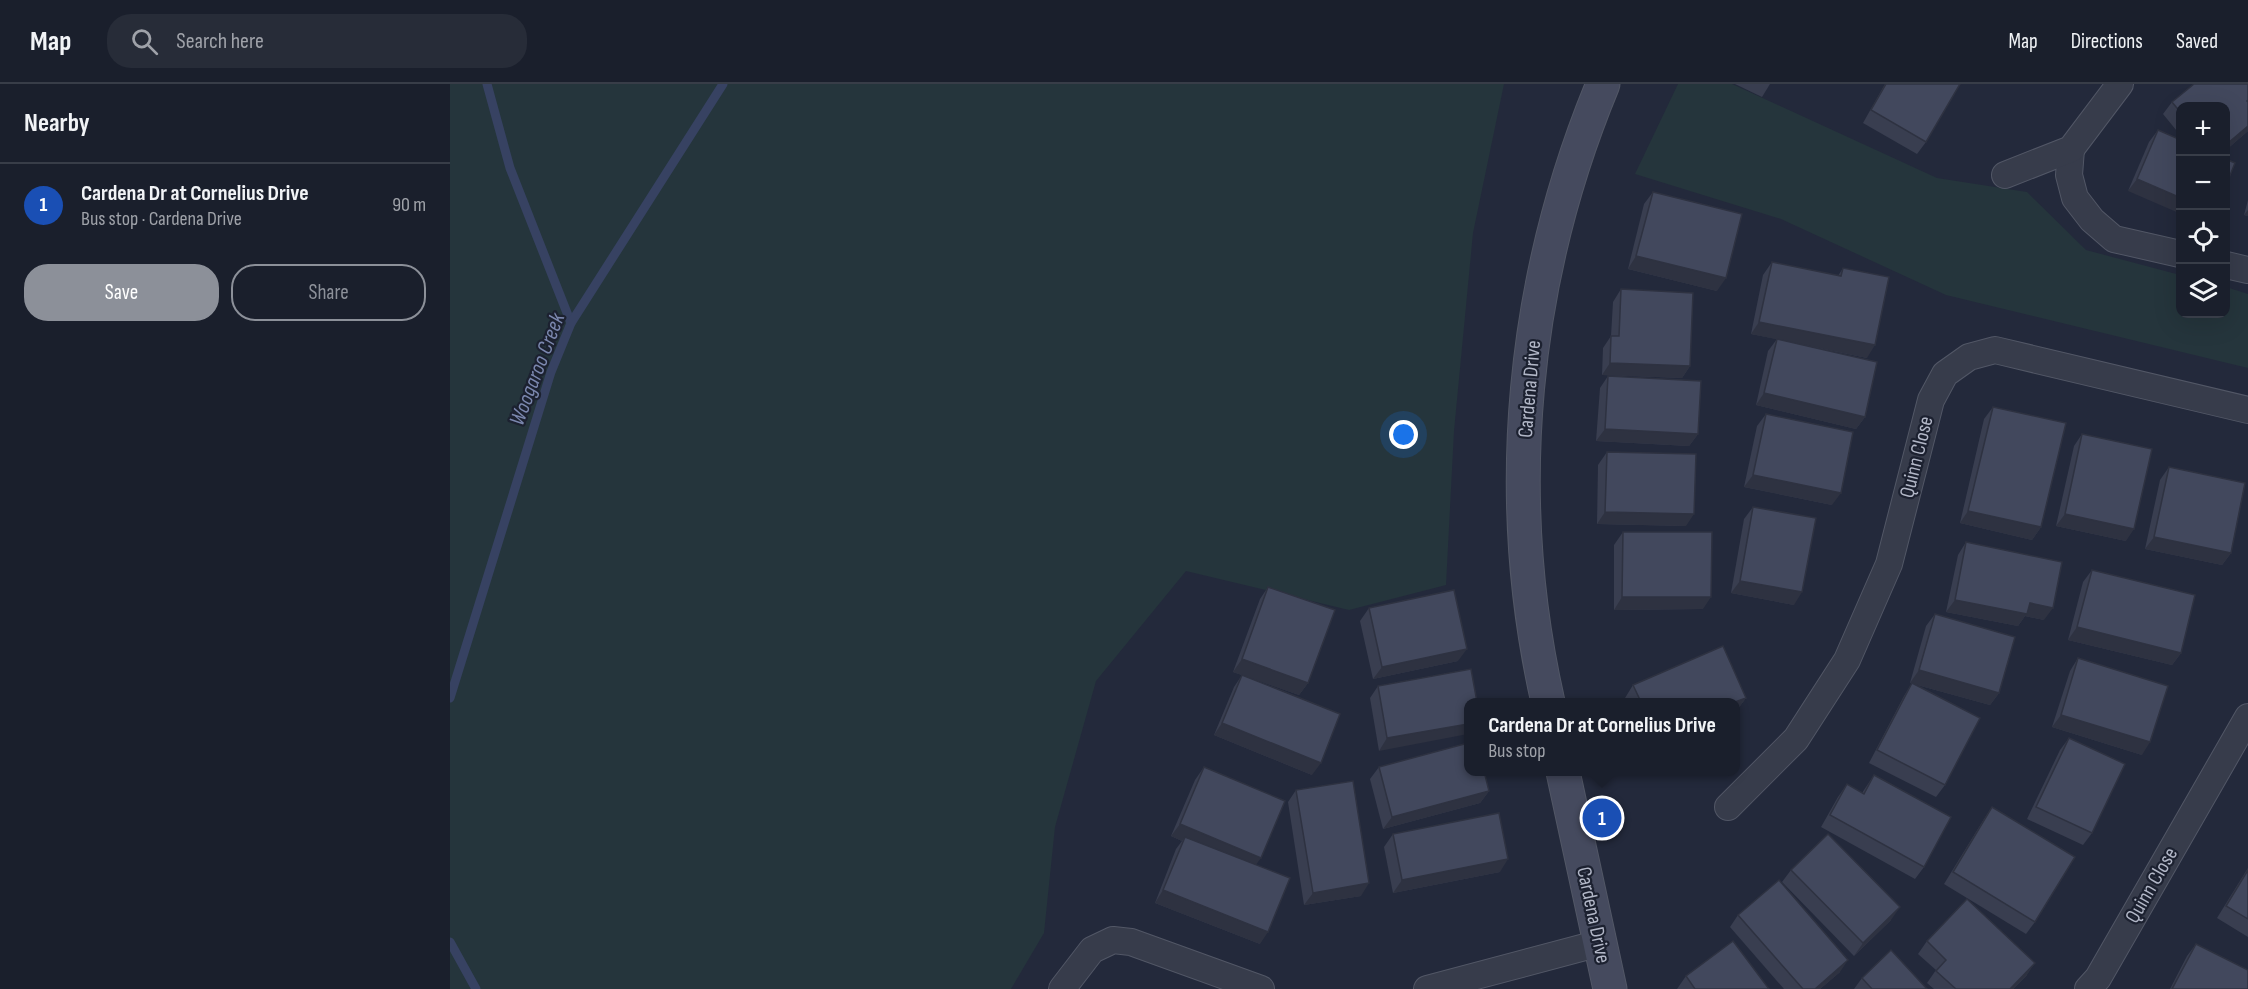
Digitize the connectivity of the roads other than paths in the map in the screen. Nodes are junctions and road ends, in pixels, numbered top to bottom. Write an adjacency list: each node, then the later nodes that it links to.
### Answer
1 (1603, 84): 9 (street, Cardena Drive)
2 (2120, 84): 3 (street)
3 (2071, 149): 4 (street); 5 (street)
4 (2005, 175)
5 (2176, 253)
6 (2230, 266): 7 (street)
7 (2248, 270)
8 (2248, 410): 12 (street, Quinn Close)
9 (1547, 698)
10 (2248, 717): 18 (street, Quinn Close)
11 (1564, 776): 13 (street, Cardena Drive)
12 (1728, 807)
13 (1600, 943): 16 (street); 17 (street, Cardena Drive)
14 (1062, 989): 15 (street)
15 (1261, 989)
16 (1427, 989)
17 (1610, 989)
18 (2088, 989)

